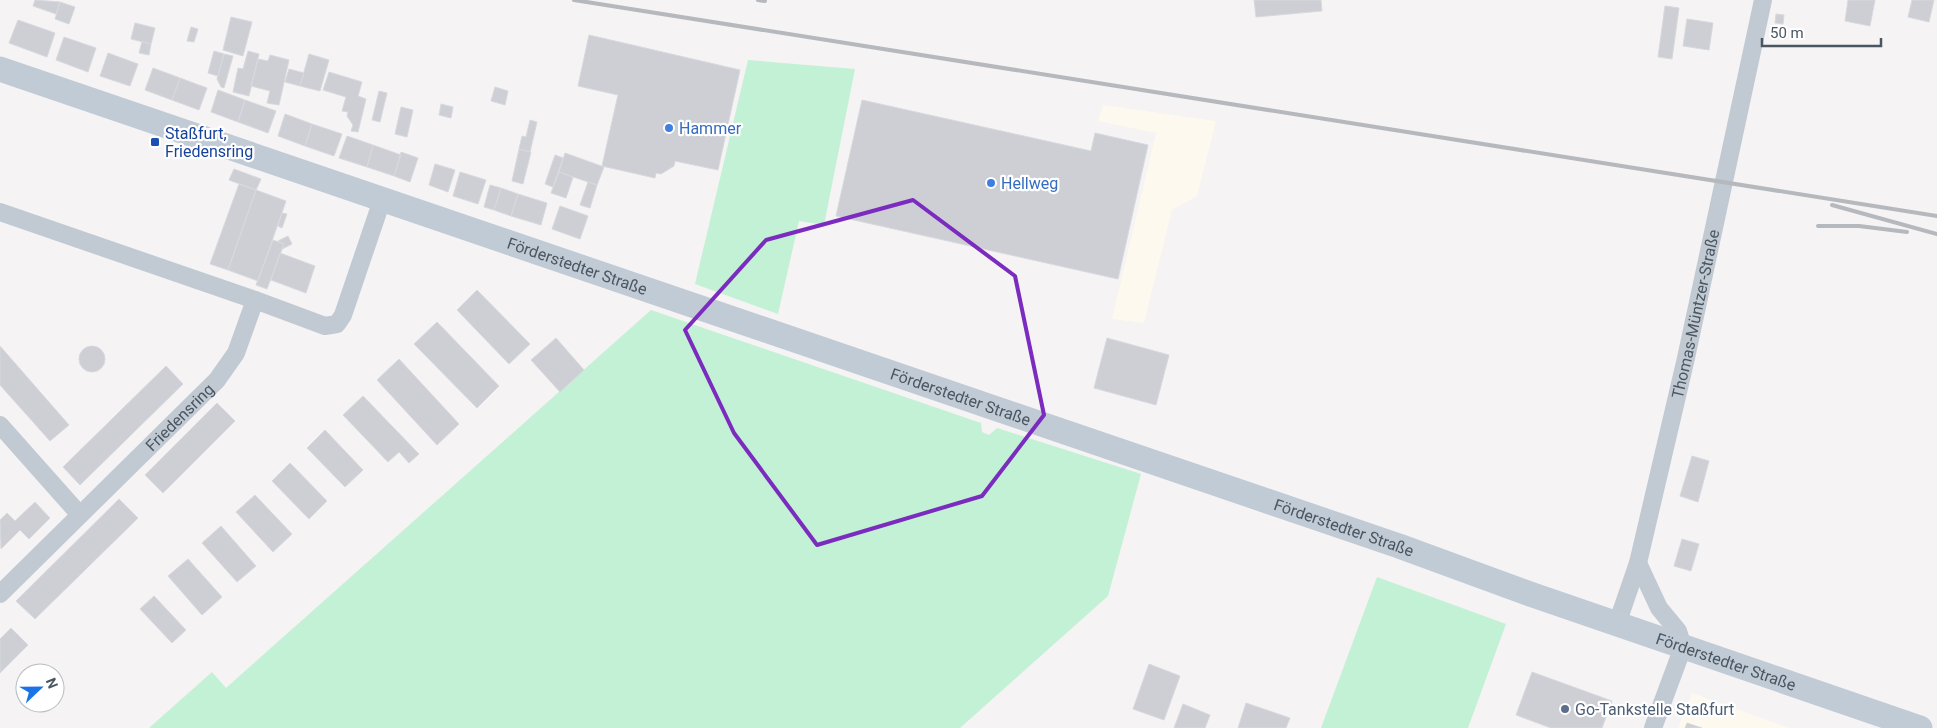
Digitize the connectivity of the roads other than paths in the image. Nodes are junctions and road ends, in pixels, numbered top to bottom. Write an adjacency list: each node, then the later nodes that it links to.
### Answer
1 (1763, 0): 8 (street, Thomas-Müntzer-Straße)
2 (0, 69): 3 (main road, Förderstedter Straße)
3 (382, 200): 5 (street); 10 (main road, Förderstedter Straße)
4 (0, 212): 5 (street)
5 (255, 300): 7 (street, Friedensring)
6 (0, 425): 7 (street)
7 (80, 516): 9 (street, Friedensring)
8 (1638, 563): 10 (street, Thomas-Müntzer-Straße); 11 (street)
9 (0, 594)
10 (1617, 624): 11 (main road, Förderstedter Straße)
11 (1683, 647): 12 (street); 13 (main road, Förderstedter Straße)
12 (1653, 728)
13 (1920, 728)

